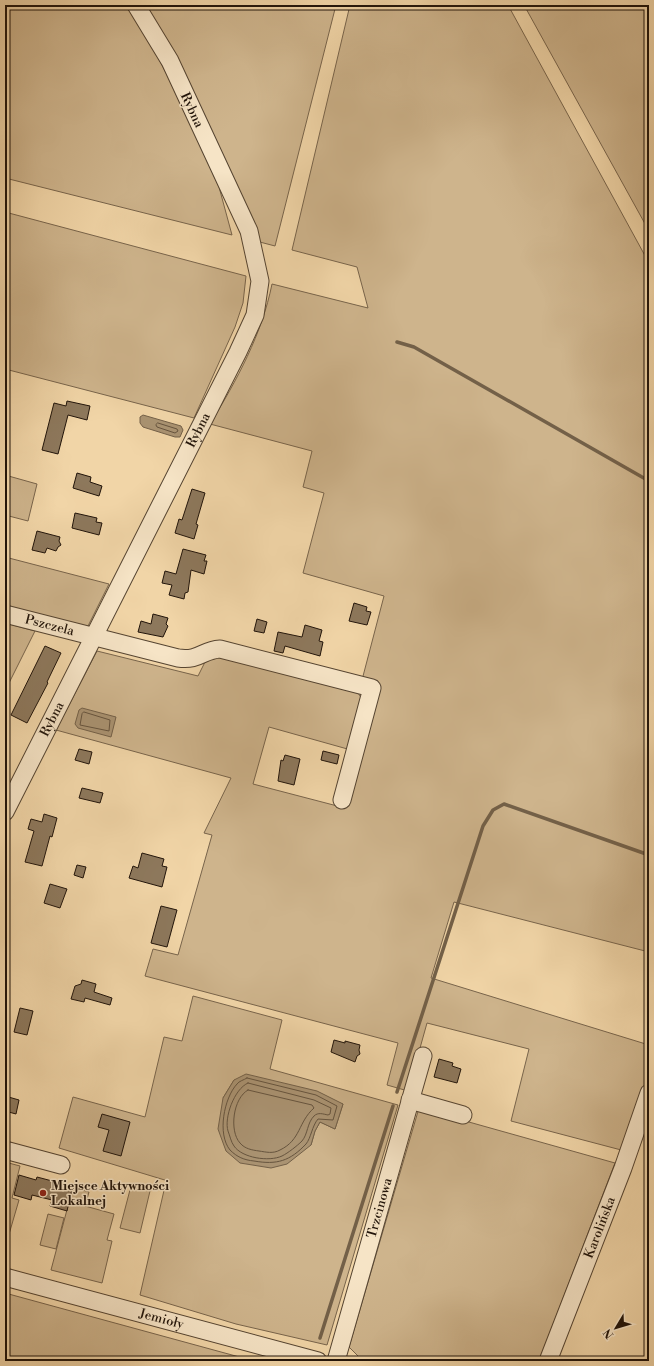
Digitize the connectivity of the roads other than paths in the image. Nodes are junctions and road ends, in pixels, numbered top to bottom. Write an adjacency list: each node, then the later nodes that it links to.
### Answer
1 (136, 5): 3 (street, Rybna)
2 (5, 614): 3 (street, Pszczela)
3 (94, 638): 4 (street, Pszczela); 5 (street, Rybna)
4 (342, 800)
5 (5, 812)
6 (423, 1056): 8 (street, Trzcinowa)
7 (649, 1093): 13 (street, Karolińska)
8 (410, 1100): 9 (street); 15 (street, Trzcinowa)
9 (463, 1116)
10 (5, 1150): 11 (street)
11 (61, 1165)
12 (5, 1277): 14 (street, Jemioły)
13 (555, 1340): 16 (street, Karolińska); 17 (street)
14 (318, 1361)
15 (336, 1361)
16 (548, 1361)
17 (554, 1361)

